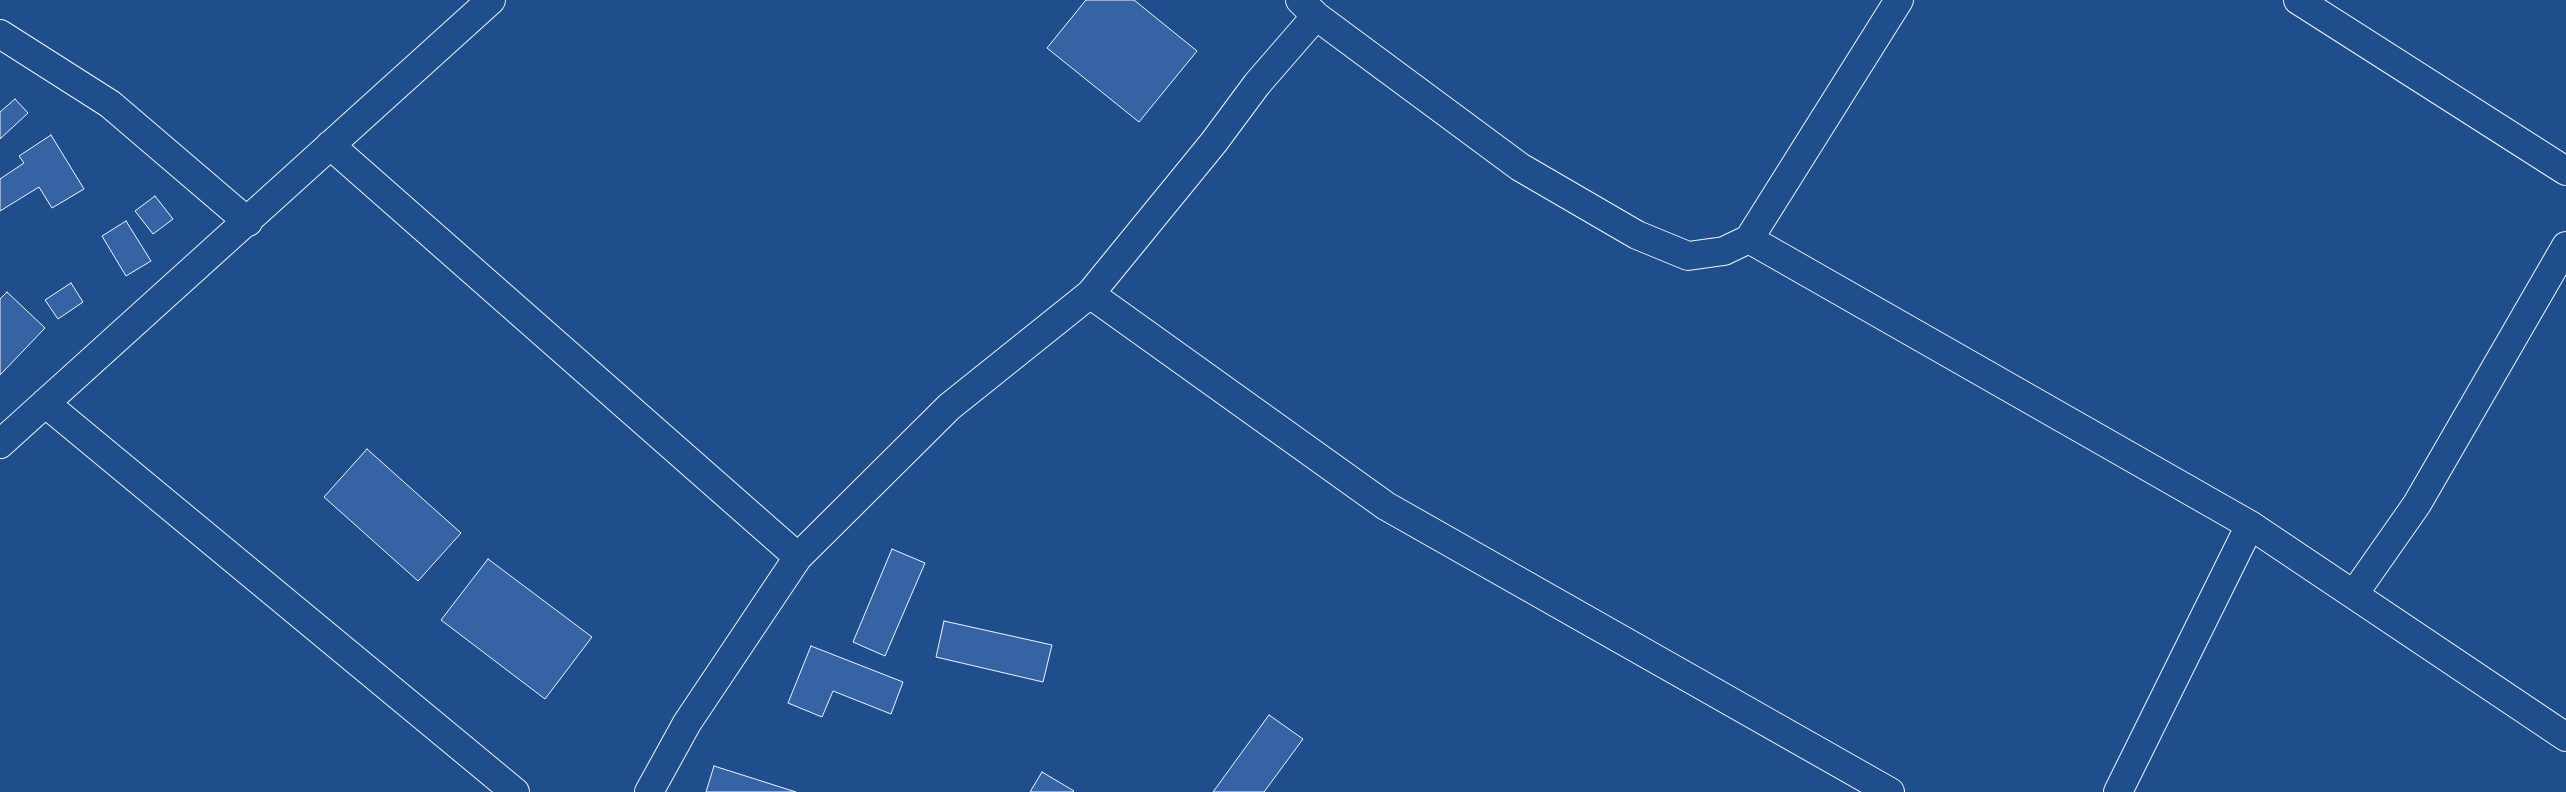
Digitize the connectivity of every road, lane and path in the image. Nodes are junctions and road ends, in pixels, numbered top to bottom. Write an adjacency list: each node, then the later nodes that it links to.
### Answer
1 (491, 0): 6 (street)
2 (1899, 0): 9 (street)
3 (2298, 0): 7 (street)
4 (1308, 8): 9 (street); 11 (street)
5 (0, 34): 8 (street)
6 (330, 145): 8 (street); 15 (street)
7 (2566, 171)
8 (248, 222): 12 (street)
9 (1750, 238): 14 (street)
10 (2566, 246): 16 (street)
11 (1090, 294): 15 (street); 20 (street)
12 (45, 403): 13 (street); 18 (street)
13 (0, 444)
14 (2250, 525): 16 (street); 21 (street)
15 (798, 557): 19 (street)
16 (2354, 594): 17 (street)
17 (2566, 737)
18 (516, 792)
19 (650, 792)
20 (1890, 792)
21 (2118, 792)

